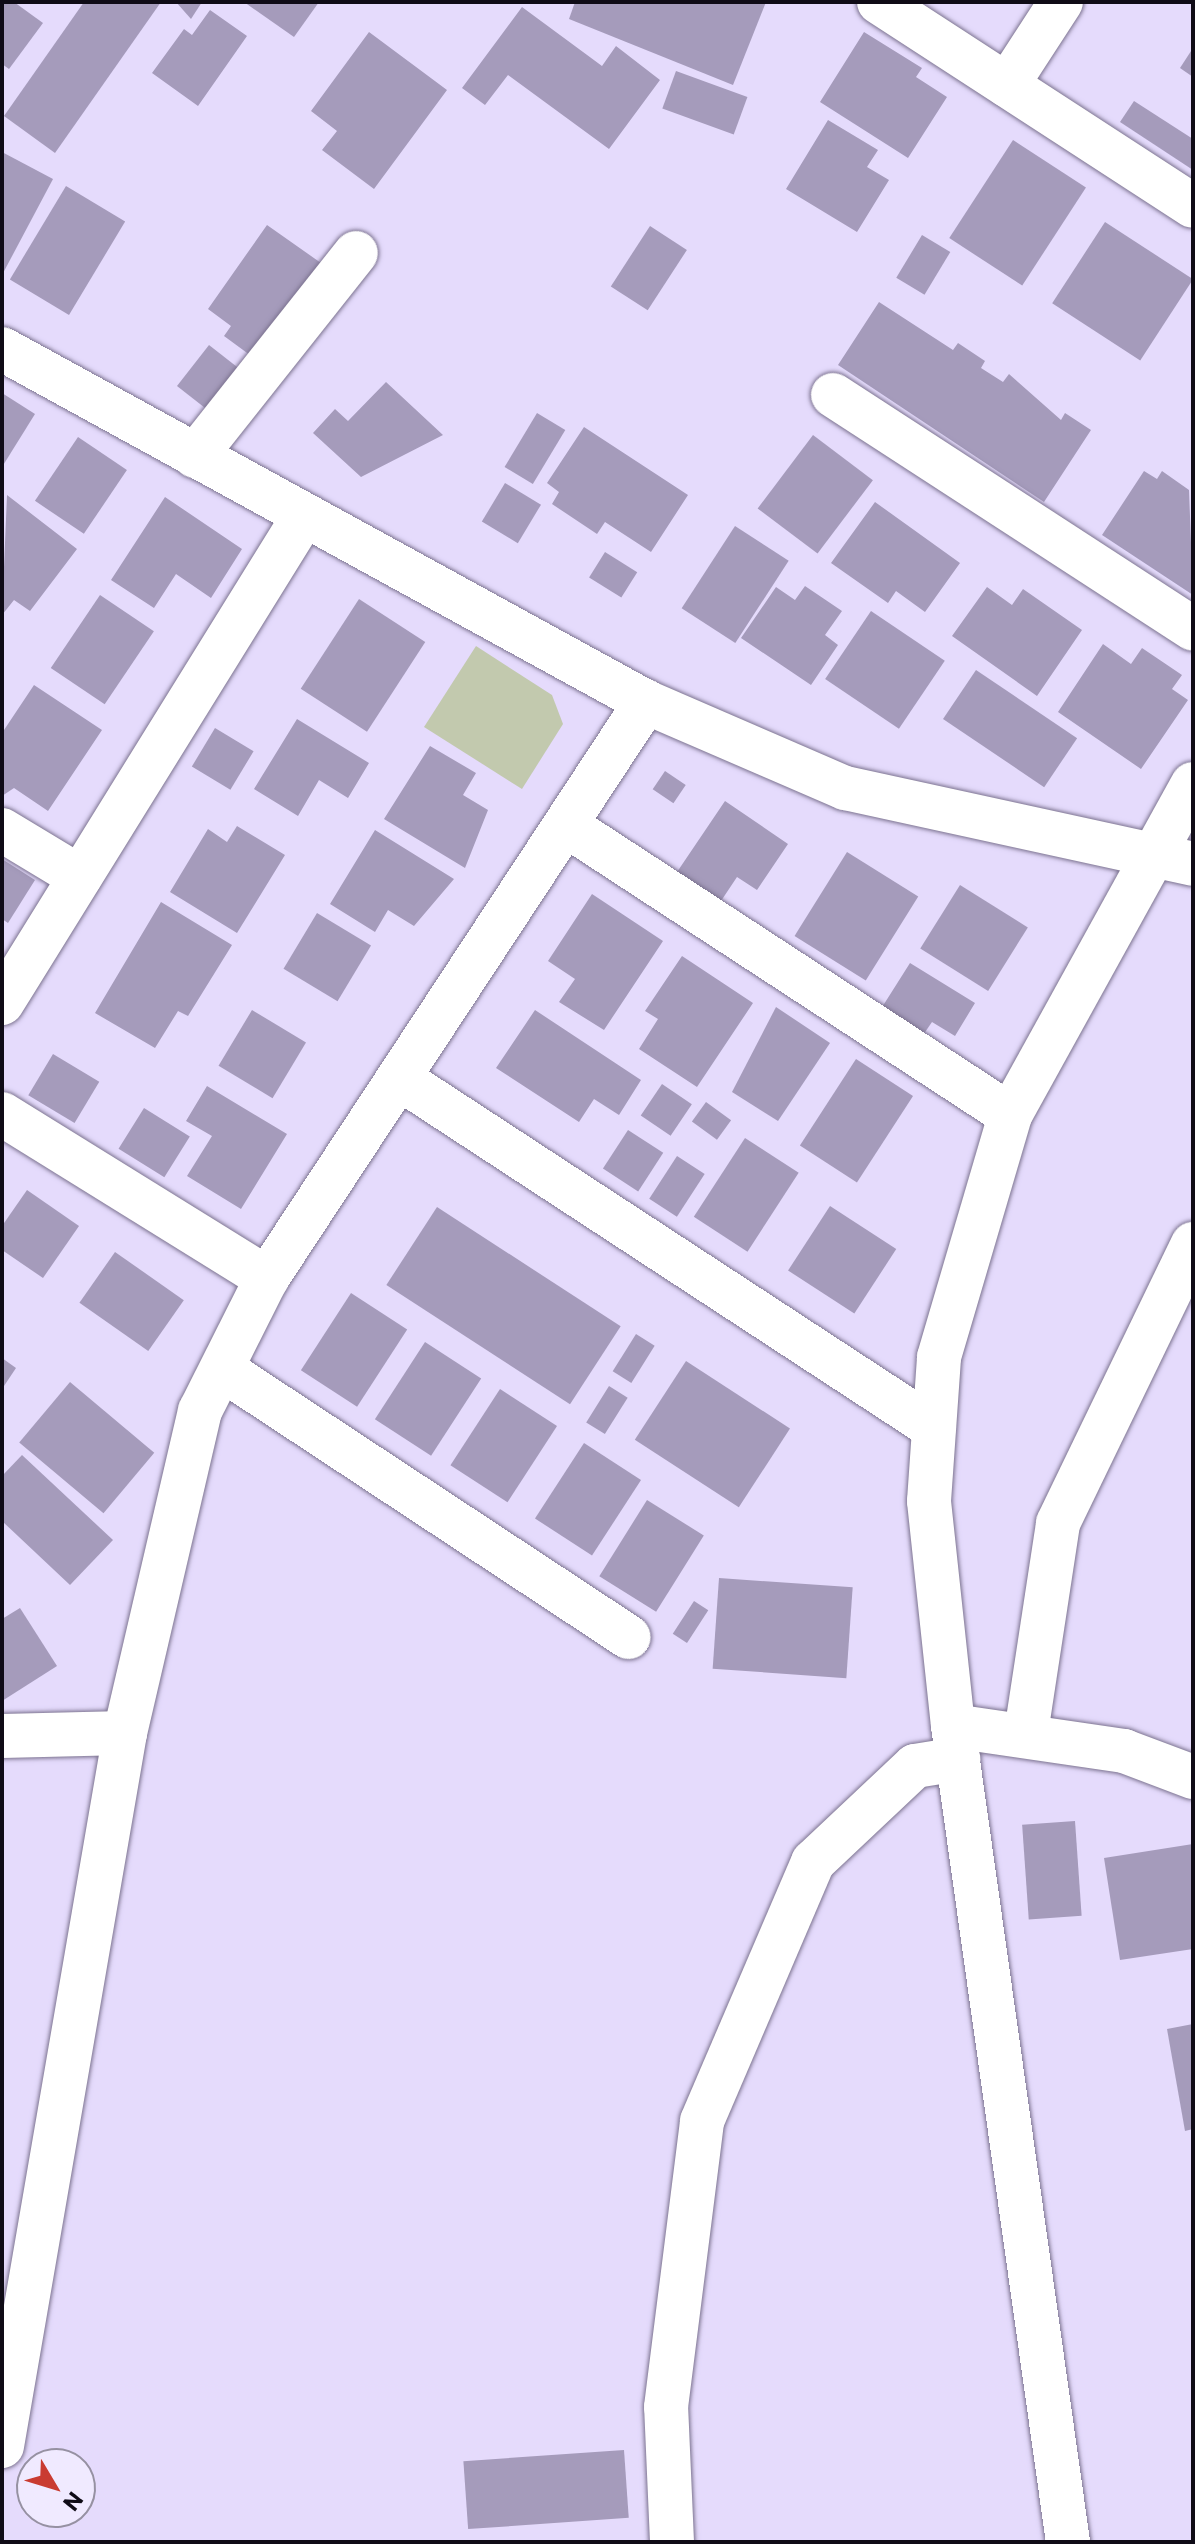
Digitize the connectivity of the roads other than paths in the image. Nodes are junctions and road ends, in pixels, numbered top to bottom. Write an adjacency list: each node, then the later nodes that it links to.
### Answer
1 (879, 2): 3 (street)
2 (1061, 2): 3 (street)
3 (1007, 85): 4 (street)
4 (1193, 206)
5 (356, 253): 8 (street)
6 (2, 349): 8 (street)
7 (833, 395): 10 (street)
8 (195, 456): 9 (street)
9 (302, 519): 11 (street); 17 (street)
10 (1193, 629)
11 (646, 702): 13 (street); 15 (street)
12 (1193, 784): 15 (street)
13 (566, 825): 19 (street); 21 (street)
14 (2, 830): 17 (street)
15 (1150, 852): 16 (street); 21 (street)
16 (1193, 864)
17 (80, 877): 18 (street)
18 (2, 1003)
19 (399, 1078): 23 (street); 25 (street)
20 (2, 1114): 23 (street)
21 (1010, 1115): 25 (street)
22 (1186, 1271): 28 (street)
23 (267, 1278): 24 (street)
24 (222, 1369): 26 (street); 27 (street)
25 (934, 1428): 30 (street)
26 (629, 1637)
27 (125, 1733): 29 (street); 32 (street)
28 (1026, 1733): 30 (street); 31 (street)
29 (2, 1736)
30 (955, 1743): 33 (street); 34 (street)
31 (1193, 1777)
32 (2, 2446)
33 (672, 2542)
34 (1068, 2542)

